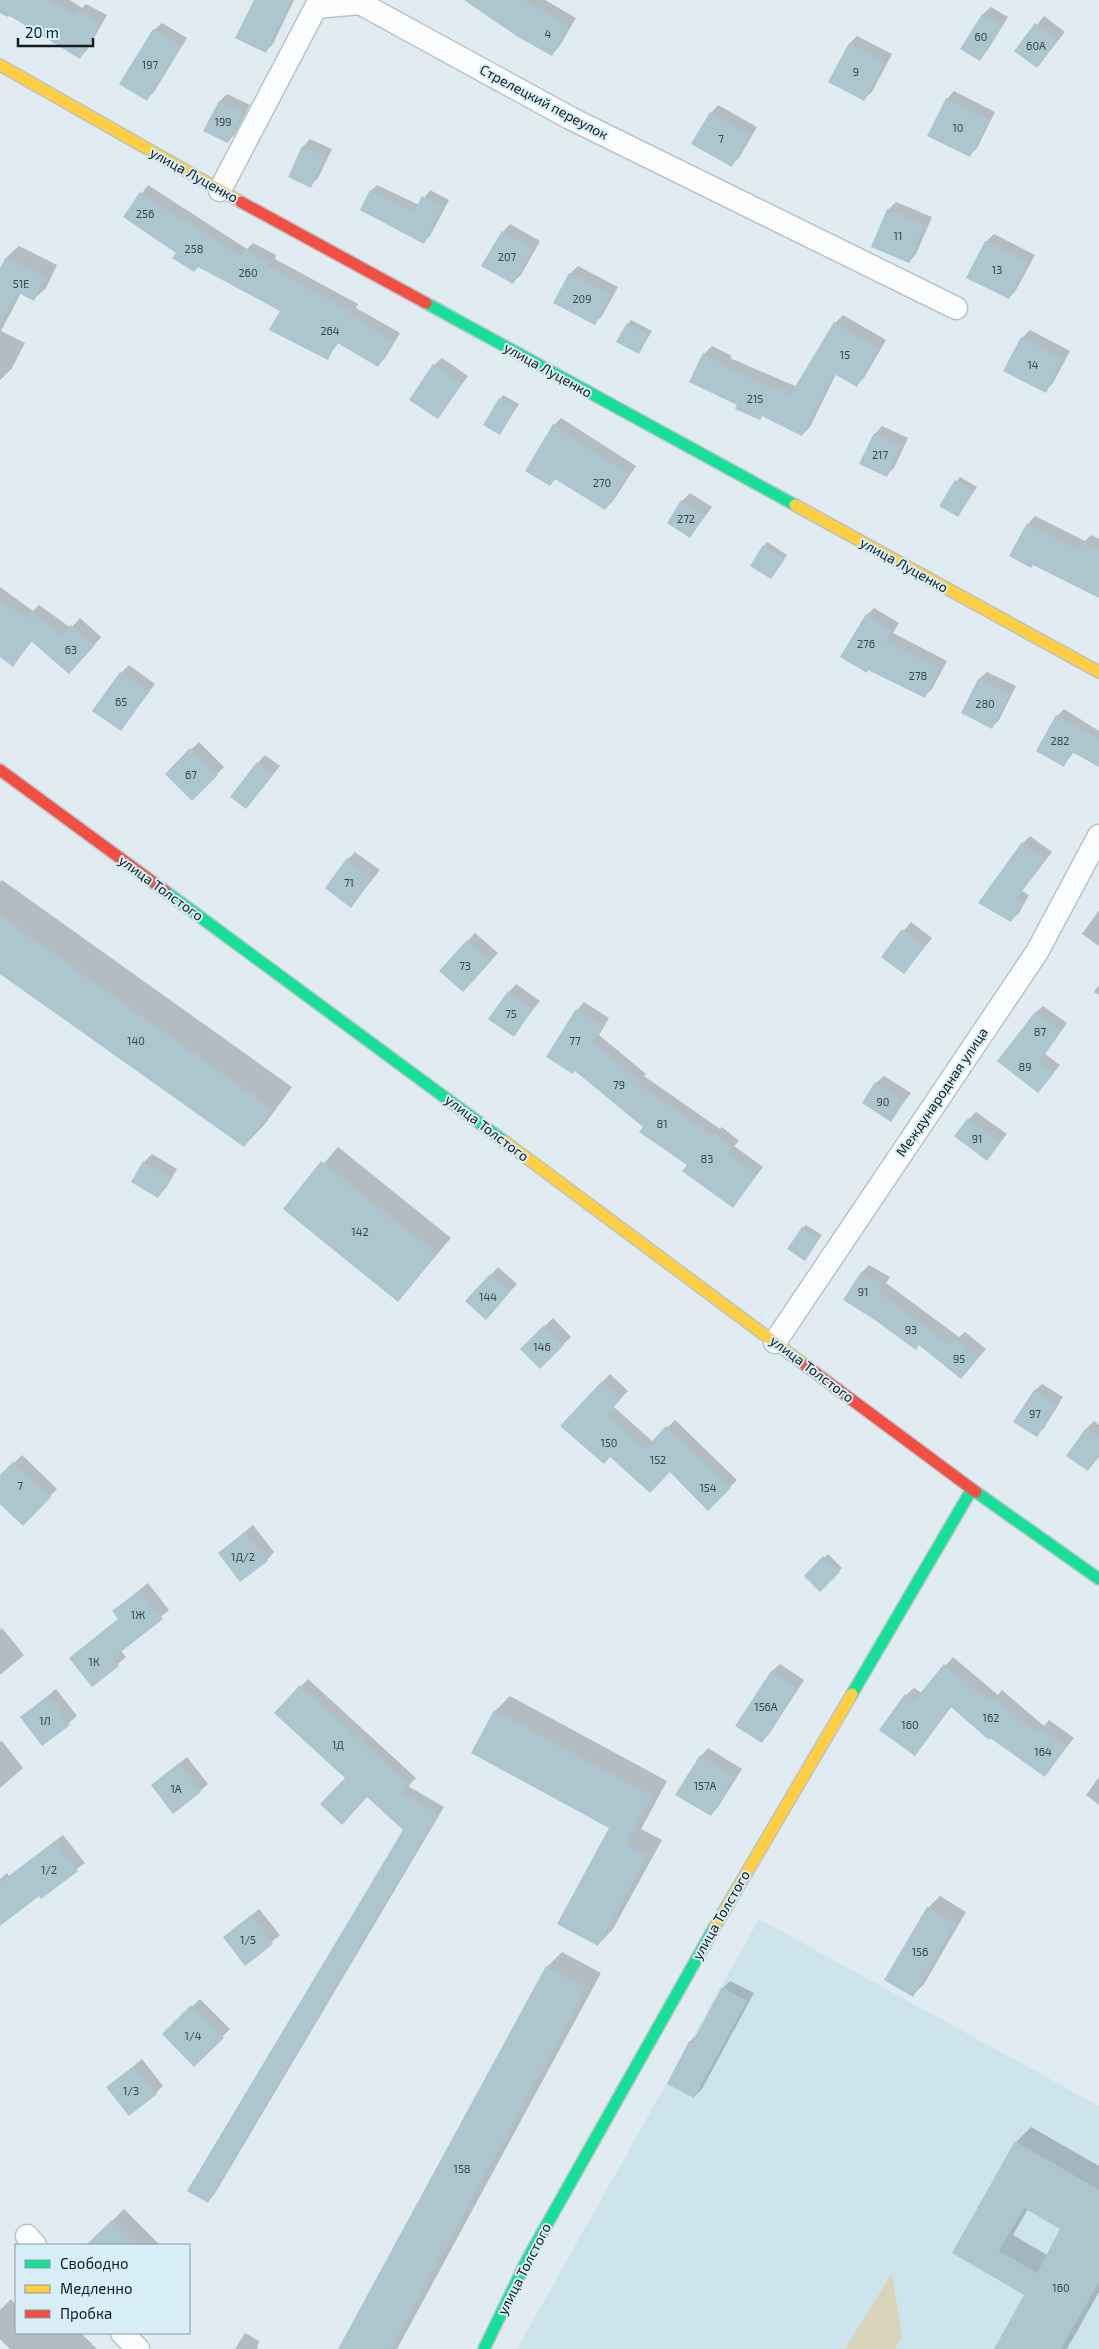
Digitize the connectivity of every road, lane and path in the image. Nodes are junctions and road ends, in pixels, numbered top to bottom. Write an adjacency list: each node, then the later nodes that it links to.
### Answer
1 (0, 65): 2 (street, улица Луценко)
2 (220, 190): 3 (street, Стрелецкий переулок); 4 (street, улица Луценко)
3 (956, 308)
4 (1099, 672)
5 (2, 777): 7 (street, улица Толстого)
6 (1099, 836): 7 (street, Международная улица)
7 (775, 1342): 8 (street, улица Толстого)
8 (972, 1489): 9 (street, улица Толстого); 12 (street, улица Толстого)
9 (1099, 1580)
10 (123, 2334): 11 (street)
11 (138, 2349)
12 (484, 2349)

